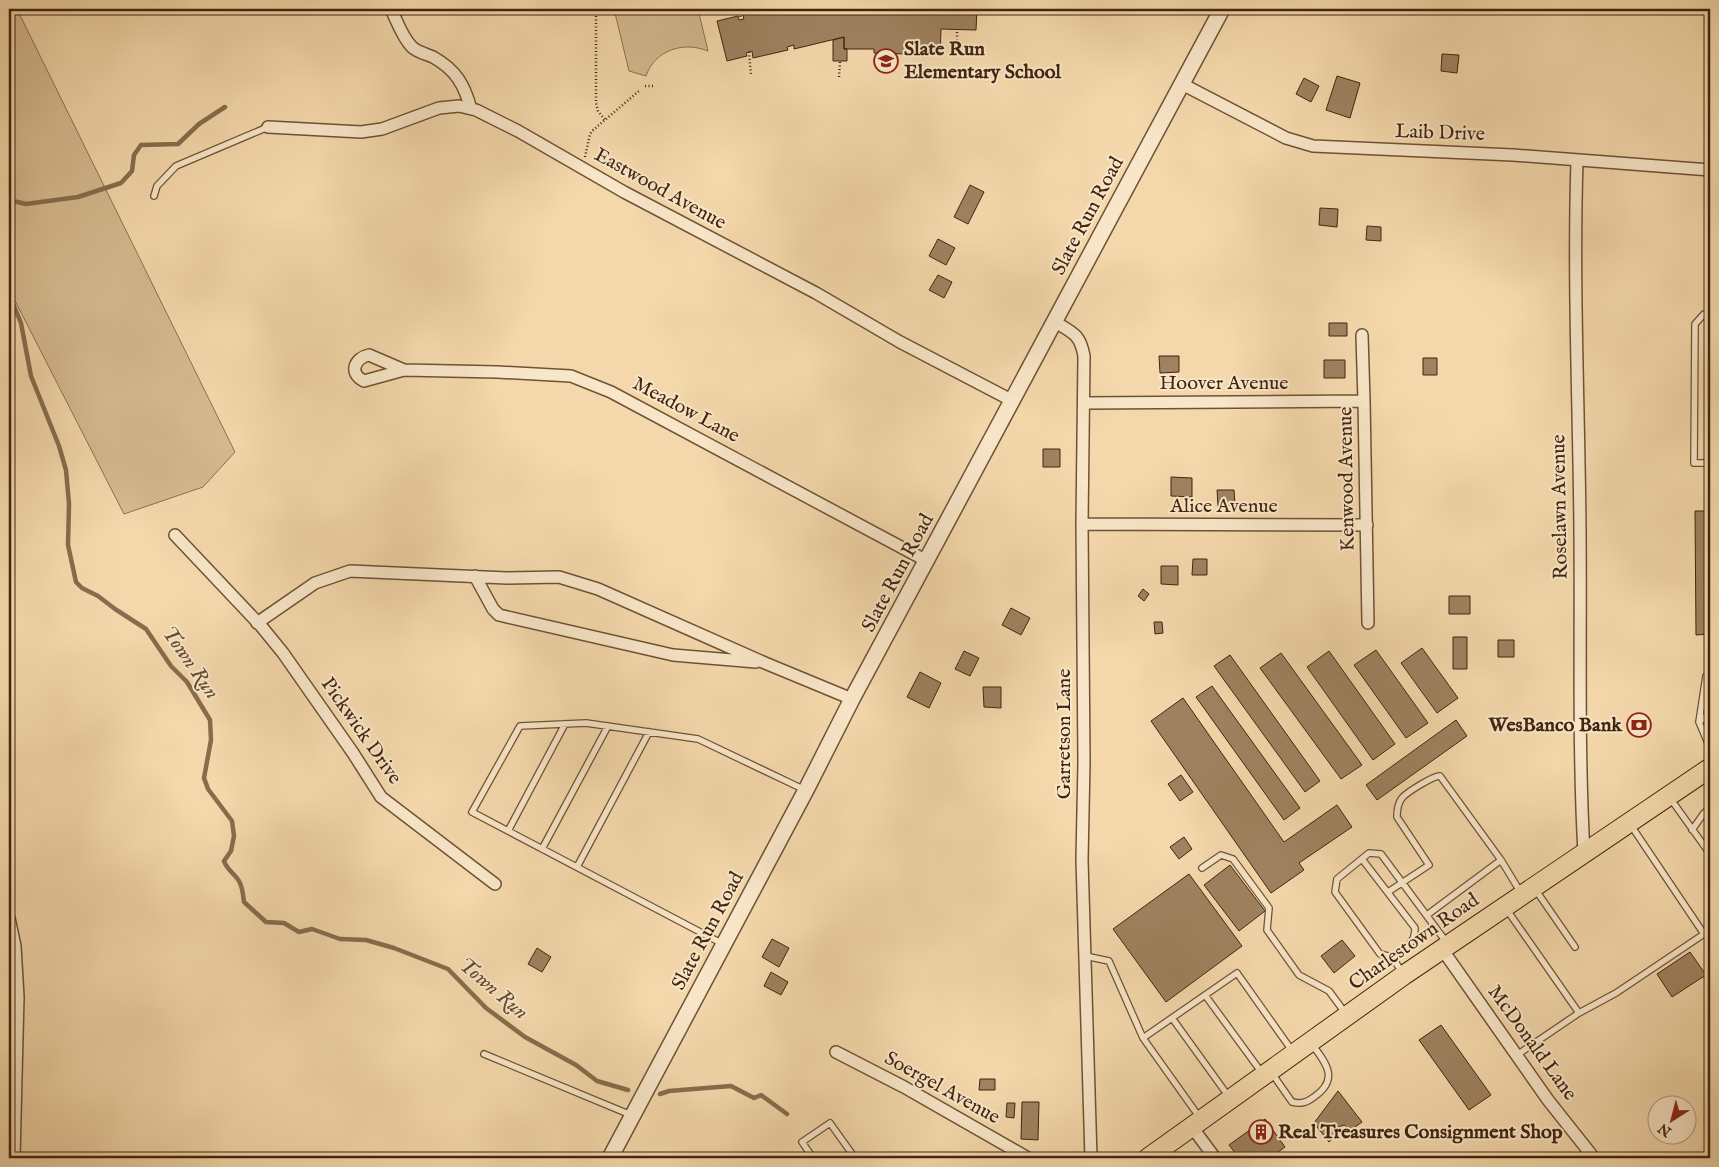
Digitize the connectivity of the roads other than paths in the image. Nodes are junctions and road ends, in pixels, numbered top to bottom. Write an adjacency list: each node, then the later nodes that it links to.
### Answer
1 (391, 9): 4 (street)
2 (1222, 9): 3 (street, Slate Run Road)
3 (1182, 84): 6 (street, Laib Drive); 10 (street, Slate Run Road)
4 (471, 109): 5 (street, Eastwood Avenue); 13 (street, Eastwood Avenue)
5 (268, 127): 8 (lane)
6 (1578, 161): 7 (street, Laib Drive); 41 (street, Roselawn Avenue)
7 (1710, 170)
8 (154, 196)
9 (1710, 314): 16 (lane)
10 (1055, 322): 13 (street, Slate Run Road); 15 (street, Garretson Lane)
11 (1362, 335): 14 (street, Kenwood Avenue)
12 (404, 370): 20 (street, Meadow Lane)
13 (1012, 401): 20 (street, Slate Run Road)
14 (1364, 401): 15 (street, Hoover Avenue); 18 (street, Kenwood Avenue)
15 (1084, 403): 17 (street, Garretson Lane)
16 (1710, 463)
17 (1082, 524): 18 (street, Alice Avenue); 58 (street, Garretson Lane)
18 (1367, 525): 23 (street, Kenwood Avenue)
19 (175, 535): 22 (street, Pickwick Drive)
20 (927, 561): 26 (street, Slate Run Road)
21 (475, 576): 22 (street); 24 (street); 24 (street)
22 (258, 623): 48 (street, Pickwick Drive)
23 (1368, 623)
24 (765, 663): 26 (street)
25 (1710, 673): 28 (lane)
26 (852, 699): 34 (street, Slate Run Road)
27 (1710, 713): 28 (lane)
28 (1699, 722): 32 (lane)
29 (565, 724): 30 (lane); 39 (lane); 39 (lane)
30 (608, 726): 31 (lane); 40 (lane)
31 (649, 732): 34 (lane); 45 (lane)
32 (1710, 748)
33 (1710, 768): 35 (main road, Charlestown Road)
34 (806, 790): 55 (street, Slate Run Road)
35 (1668, 796): 37 (main road, Charlestown Road); 38 (lane)
36 (1710, 808): 38 (lane)
37 (1629, 822): 41 (main road, Charlestown Road); 54 (lane)
38 (1692, 830): 42 (lane)
39 (508, 831): 40 (lane)
40 (542, 849): 45 (lane)
41 (1584, 853): 49 (main road, Charlestown Road)
42 (1710, 854)
43 (1362, 859): 47 (lane); 50 (lane); 59 (lane)
44 (1500, 860): 47 (lane); 49 (lane); 52 (lane)
45 (577, 867): 55 (lane)
46 (1202, 868): 63 (lane)
47 (1403, 883): 50 (lane); 52 (lane)
48 (495, 884)
49 (1528, 891): 51 (main road, Charlestown Road); 57 (lane)
50 (1388, 892): 59 (lane)
51 (1505, 906): 56 (main road, Charlestown Road); 62 (lane)
52 (1427, 915): 56 (lane)
53 (9, 918): 71 (street)
54 (1707, 934): 62 (lane)
55 (723, 944): 74 (street, Slate Run Road)
56 (1446, 946): 60 (main road, Charlestown Road); 70 (street, McDonald Lane)
57 (1575, 948)
58 (1085, 956): 65 (lane); 81 (street, Garretson Lane)
59 (1392, 958): 60 (lane)
60 (1404, 975): 63 (main road, Charlestown Road)
61 (1205, 996): 64 (lane); 68 (lane); 72 (lane)
62 (1579, 1013): 70 (lane)
63 (1348, 1016): 66 (main road, Charlestown Road)
64 (1172, 1018): 65 (lane); 73 (lane)
65 (1143, 1038): 75 (lane)
66 (1310, 1042): 68 (main road, Charlestown Road); 72 (lane)
67 (836, 1052): 80 (street, Soergel Avenue)
68 (1294, 1053): 72 (main road, Charlestown Road)
69 (484, 1054): 74 (lane)
70 (1516, 1055): 84 (street, McDonald Lane)
71 (12, 1069): 76 (street)
72 (1266, 1073): 73 (main road, Charlestown Road)
73 (1231, 1098): 75 (main road, Charlestown Road)
74 (633, 1116): 77 (street, Slate Run Road)
75 (1197, 1123): 82 (main road, Charlestown Road); 83 (street)
76 (14, 1158)
77 (610, 1158)
78 (813, 1158): 79 (lane)
79 (855, 1158)
80 (1028, 1158)
81 (1091, 1158)
82 (1148, 1158)
83 (1215, 1158)
84 (1594, 1158)

